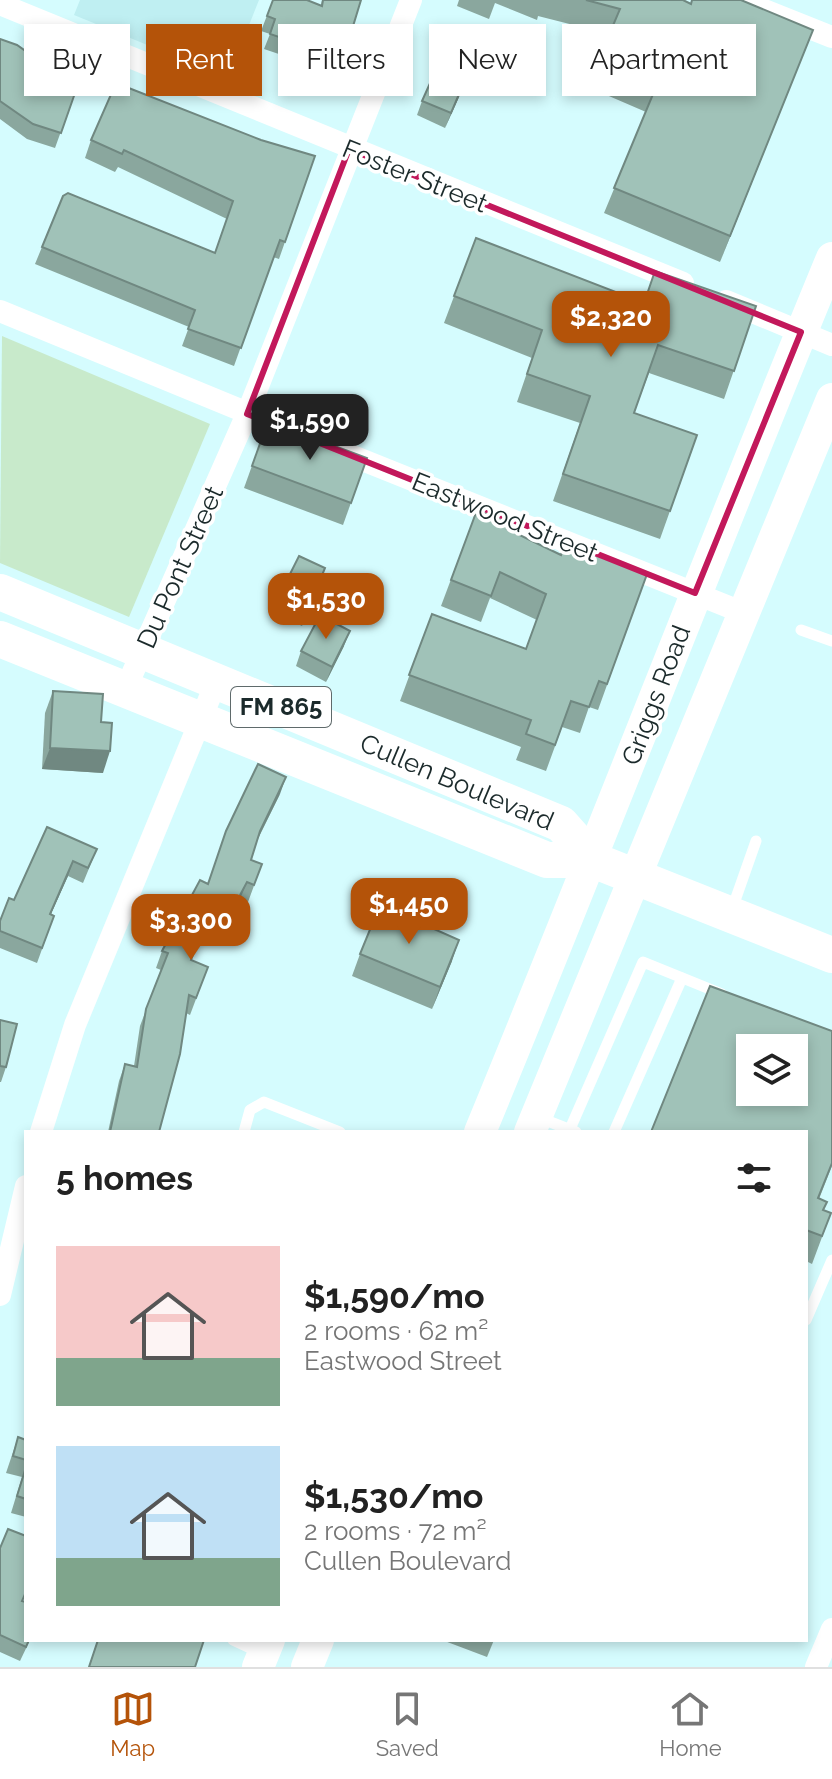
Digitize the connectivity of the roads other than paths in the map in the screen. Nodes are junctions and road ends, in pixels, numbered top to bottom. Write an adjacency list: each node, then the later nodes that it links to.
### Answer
1 (411, 0): 5 (street, Du Pont Street)
2 (739, 0): 4 (street)
3 (0, 4): 5 (street, Foster Street)
4 (832, 37)
5 (349, 149): 8 (street, Foster Street); 11 (street, Du Pont Street)
6 (832, 258): 8 (main road, Griggs Road)
7 (0, 311): 11 (street, Eastwood Street)
8 (801, 332): 9 (street, Foster Street); 13 (main road, Griggs Road)
9 (832, 345)
10 (832, 399): 14 (main road, Griggs Road)
11 (247, 414): 13 (street, Eastwood Street); 18 (street, Du Pont Street)
12 (0, 592): 18 (main road, Cullen Boulevard / FM 865)
13 (695, 593): 14 (street, Eastwood Street); 23 (main road, Griggs Road)
14 (744, 613): 24 (main road, Griggs Road)
15 (801, 630): 17 (lane)
16 (0, 639): 20 (main road, Cullen Boulevard / FM 865)
17 (832, 641)
18 (143, 650): 19 (main road, Cullen Boulevard / FM 865); 20 (street, Du Pont Street)
19 (217, 680): 21 (street); 23 (main road, Cullen Boulevard / FM 865)
20 (126, 688): 21 (main road, Cullen Boulevard / FM 865)
21 (199, 720): 23 (main road, Cullen Boulevard / FM 865); 30 (street)
22 (756, 841): 25 (lane)
23 (593, 860): 24 (main road, Cullen Boulevard / FM 865); 33 (main road, Griggs Road)
24 (635, 877): 25 (main road, Cullen Boulevard / FM 865); 29 (main road, Griggs Road)
25 (730, 916): 26 (main road, Cullen Boulevard / FM 865)
26 (832, 955)
27 (682, 978): 28 (lane); 35 (lane); 36 (lane)
28 (736, 999)
29 (533, 1124): 34 (lane)
30 (42, 1130)
31 (245, 1130): 32 (lane)
32 (335, 1130)
33 (481, 1130)
34 (567, 1130)
35 (573, 1130)
36 (615, 1130)
37 (24, 1194): 39 (street)
38 (832, 1260): 40 (lane)
39 (0, 1295)
40 (808, 1315)
41 (831, 1635): 44 (street)
42 (237, 1642): 43 (lane)
43 (263, 1654)
44 (816, 1667)

